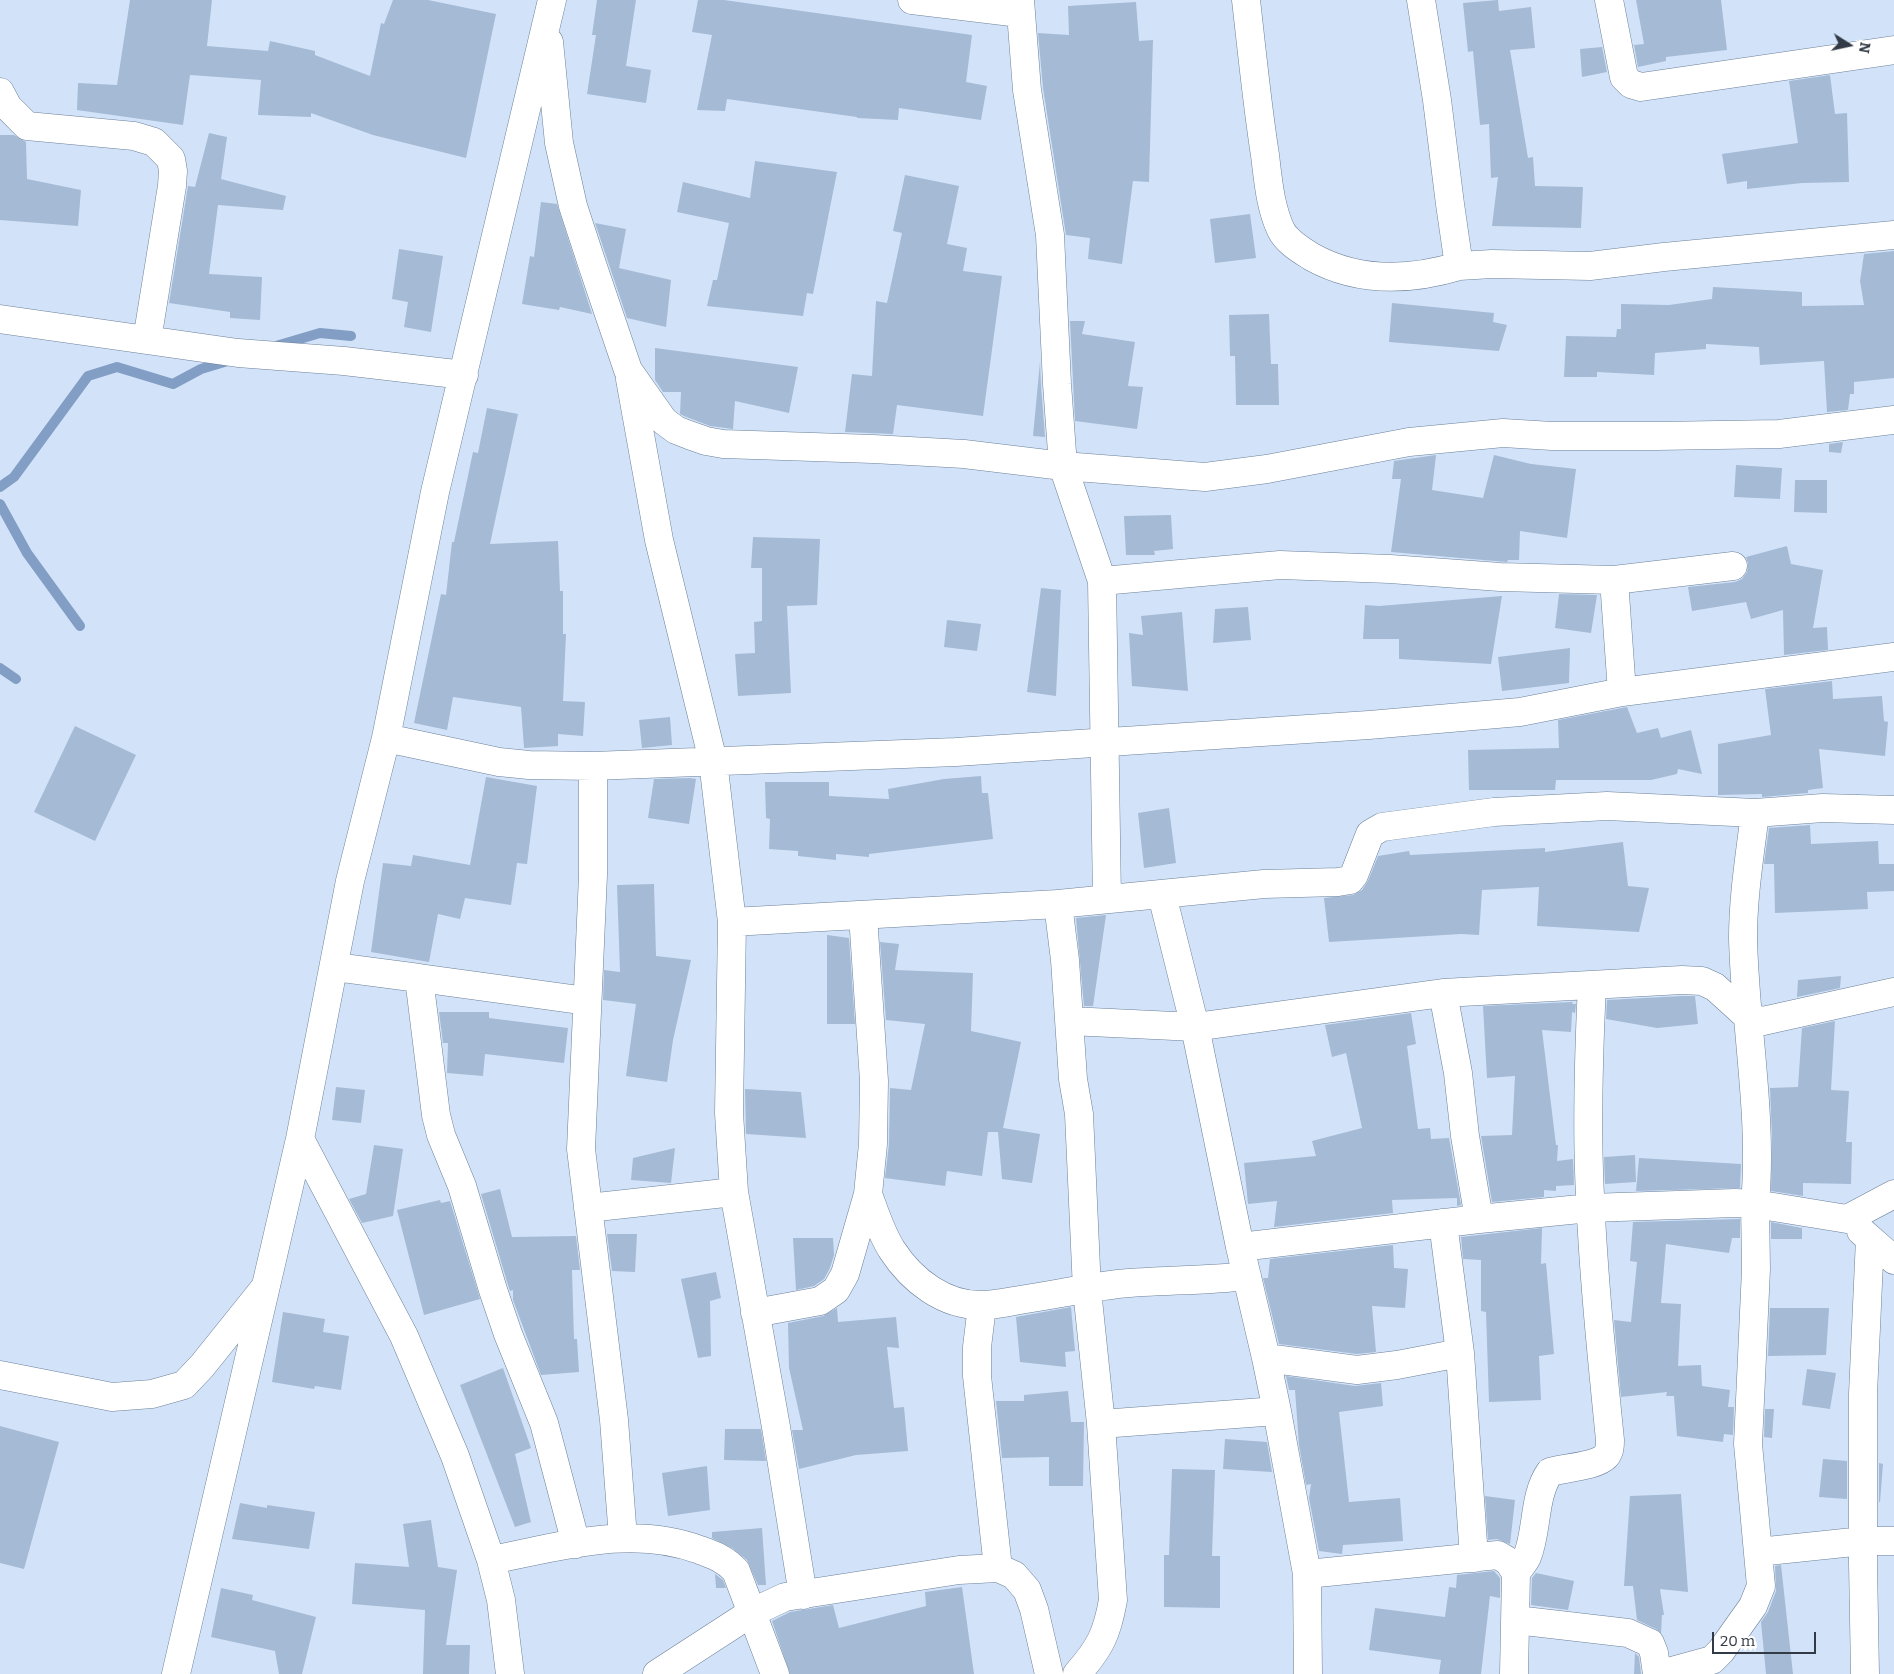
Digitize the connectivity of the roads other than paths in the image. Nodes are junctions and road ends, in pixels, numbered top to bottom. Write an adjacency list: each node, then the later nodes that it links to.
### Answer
1 (912, 0): 5 (street)
2 (1246, 0): 10 (street)
3 (1421, 0): 10 (street)
4 (1609, 0): 7 (street)
5 (1020, 6): 16 (street)
6 (549, 10): 13 (street); 14 (street)
7 (1894, 50)
8 (0, 92): 12 (street)
9 (1894, 235): 10 (street)
10 (1460, 266)
11 (0, 320): 12 (street)
12 (147, 340): 14 (street)
13 (628, 370): 16 (street); 24 (street)
14 (464, 374): 22 (street)
15 (1894, 420): 16 (street)
16 (1063, 466): 19 (street)
17 (1733, 566): 18 (street)
18 (1614, 580): 19 (street); 21 (street)
19 (1102, 581): 23 (street)
20 (1894, 658): 21 (street)
21 (1622, 692): 23 (street)
22 (386, 738): 25 (street); 33 (street)
23 (1105, 742): 24 (street); 29 (street)
24 (713, 761): 25 (street); 32 (street)
25 (593, 766): 38 (street)
26 (1894, 810): 27 (street)
27 (1755, 813): 28 (street); 39 (street)
28 (1162, 895): 29 (street); 41 (street)
29 (1107, 899): 30 (street)
30 (1058, 904): 31 (street); 40 (street)
31 (863, 914): 32 (street); 44 (street)
32 (732, 922): 43 (street)
33 (335, 967): 34 (street); 42 (street)
34 (419, 978): 38 (street); 68 (street)
35 (1592, 985): 37 (street); 39 (street); 48 (street)
36 (1894, 992): 39 (street)
37 (1443, 993): 41 (street); 49 (street)
38 (587, 1001): 47 (street)
39 (1748, 1017): 46 (street)
40 (1070, 1021): 41 (street); 57 (street)
41 (1195, 1027): 53 (street)
42 (300, 1139): 56 (street); 71 (street)
43 (734, 1192): 47 (street); 59 (street)
44 (868, 1194): 58 (street); 59 (street)
45 (1894, 1194): 50 (street)
46 (1756, 1204): 48 (street); 50 (street); 69 (street)
47 (588, 1208): 65 (street)
48 (1590, 1208): 49 (street); 74 (street)
49 (1479, 1218): 51 (street)
50 (1846, 1219): 52 (street)
51 (1443, 1223): 53 (street); 60 (street)
52 (1870, 1239): 54 (street); 66 (street)
53 (1240, 1247): 55 (street)
54 (1894, 1260)
55 (1247, 1276): 57 (street); 61 (street)
56 (268, 1285): 62 (street); 79 (street)
57 (1087, 1290): 58 (street); 64 (street)
58 (982, 1306): 72 (street)
59 (755, 1313): 75 (street)
60 (1460, 1353): 61 (street); 70 (street)
61 (1266, 1358): 63 (street)
62 (0, 1375)
63 (1277, 1411): 64 (street); 73 (street)
64 (1101, 1424): 84 (street)
65 (623, 1538): 68 (street); 76 (street)
66 (1864, 1541): 67 (street); 69 (street); 87 (street)
67 (1894, 1541)
68 (576, 1544): 71 (street)
69 (1758, 1552): 86 (street)
70 (1474, 1558): 73 (street); 74 (street)
71 (491, 1560): 80 (street)
72 (998, 1568): 75 (street); 83 (street)
73 (1307, 1574): 78 (street)
74 (1516, 1574): 77 (street)
75 (803, 1594): 76 (street)
76 (751, 1613): 81 (street); 82 (street)
77 (1516, 1620): 85 (street); 86 (street)
78 (1301, 1671)
79 (176, 1674)
80 (510, 1674)
81 (657, 1674)
82 (776, 1674)
83 (1049, 1674)
84 (1077, 1674)
85 (1514, 1674)
86 (1659, 1674)
87 (1865, 1674)

